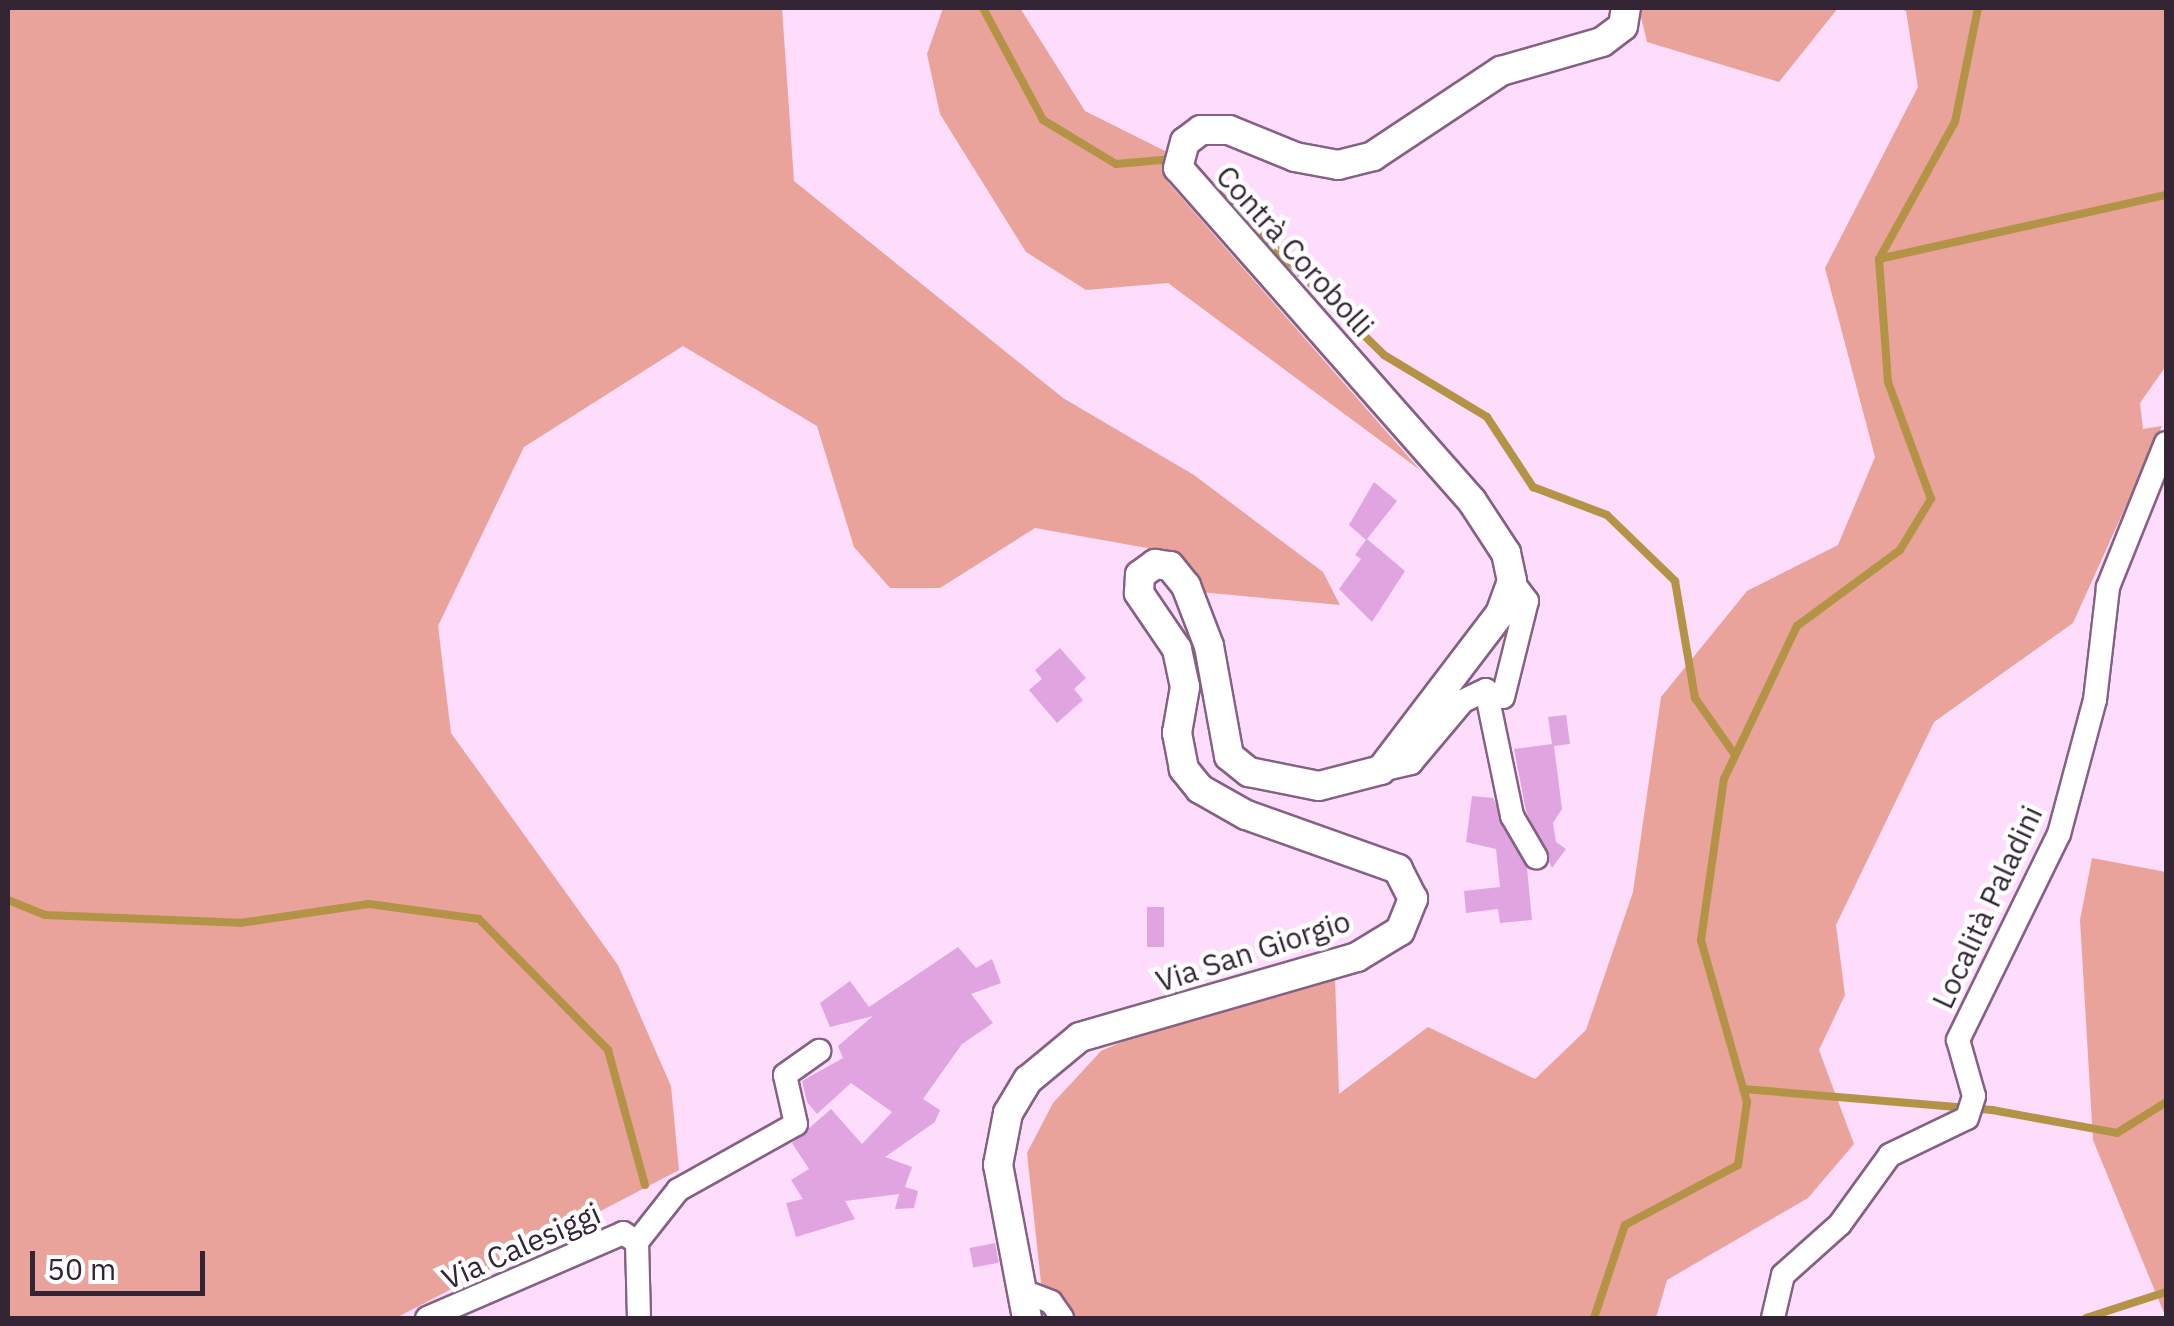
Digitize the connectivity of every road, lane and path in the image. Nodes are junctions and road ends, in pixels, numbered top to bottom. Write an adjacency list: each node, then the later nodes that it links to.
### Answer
1 (1626, 8): 3 (street, Contrà Corobolli)
2 (2166, 442): 14 (street, Località Paladini)
3 (1512, 581): 4 (street); 5 (street)
4 (1503, 696)
5 (1381, 770): 6 (street); 9 (street, Via San Giorgio)
6 (1536, 857)
7 (819, 1051): 8 (street, Via Calesiggi)
8 (638, 1242): 10 (street, Via Calesiggi); 11 (street, Via Calesiggi)
9 (1020, 1290): 12 (street, Via San Giorgio); 13 (street)
10 (427, 1318)
11 (639, 1318)
12 (1027, 1318)
13 (1062, 1318)
14 (1773, 1318)

